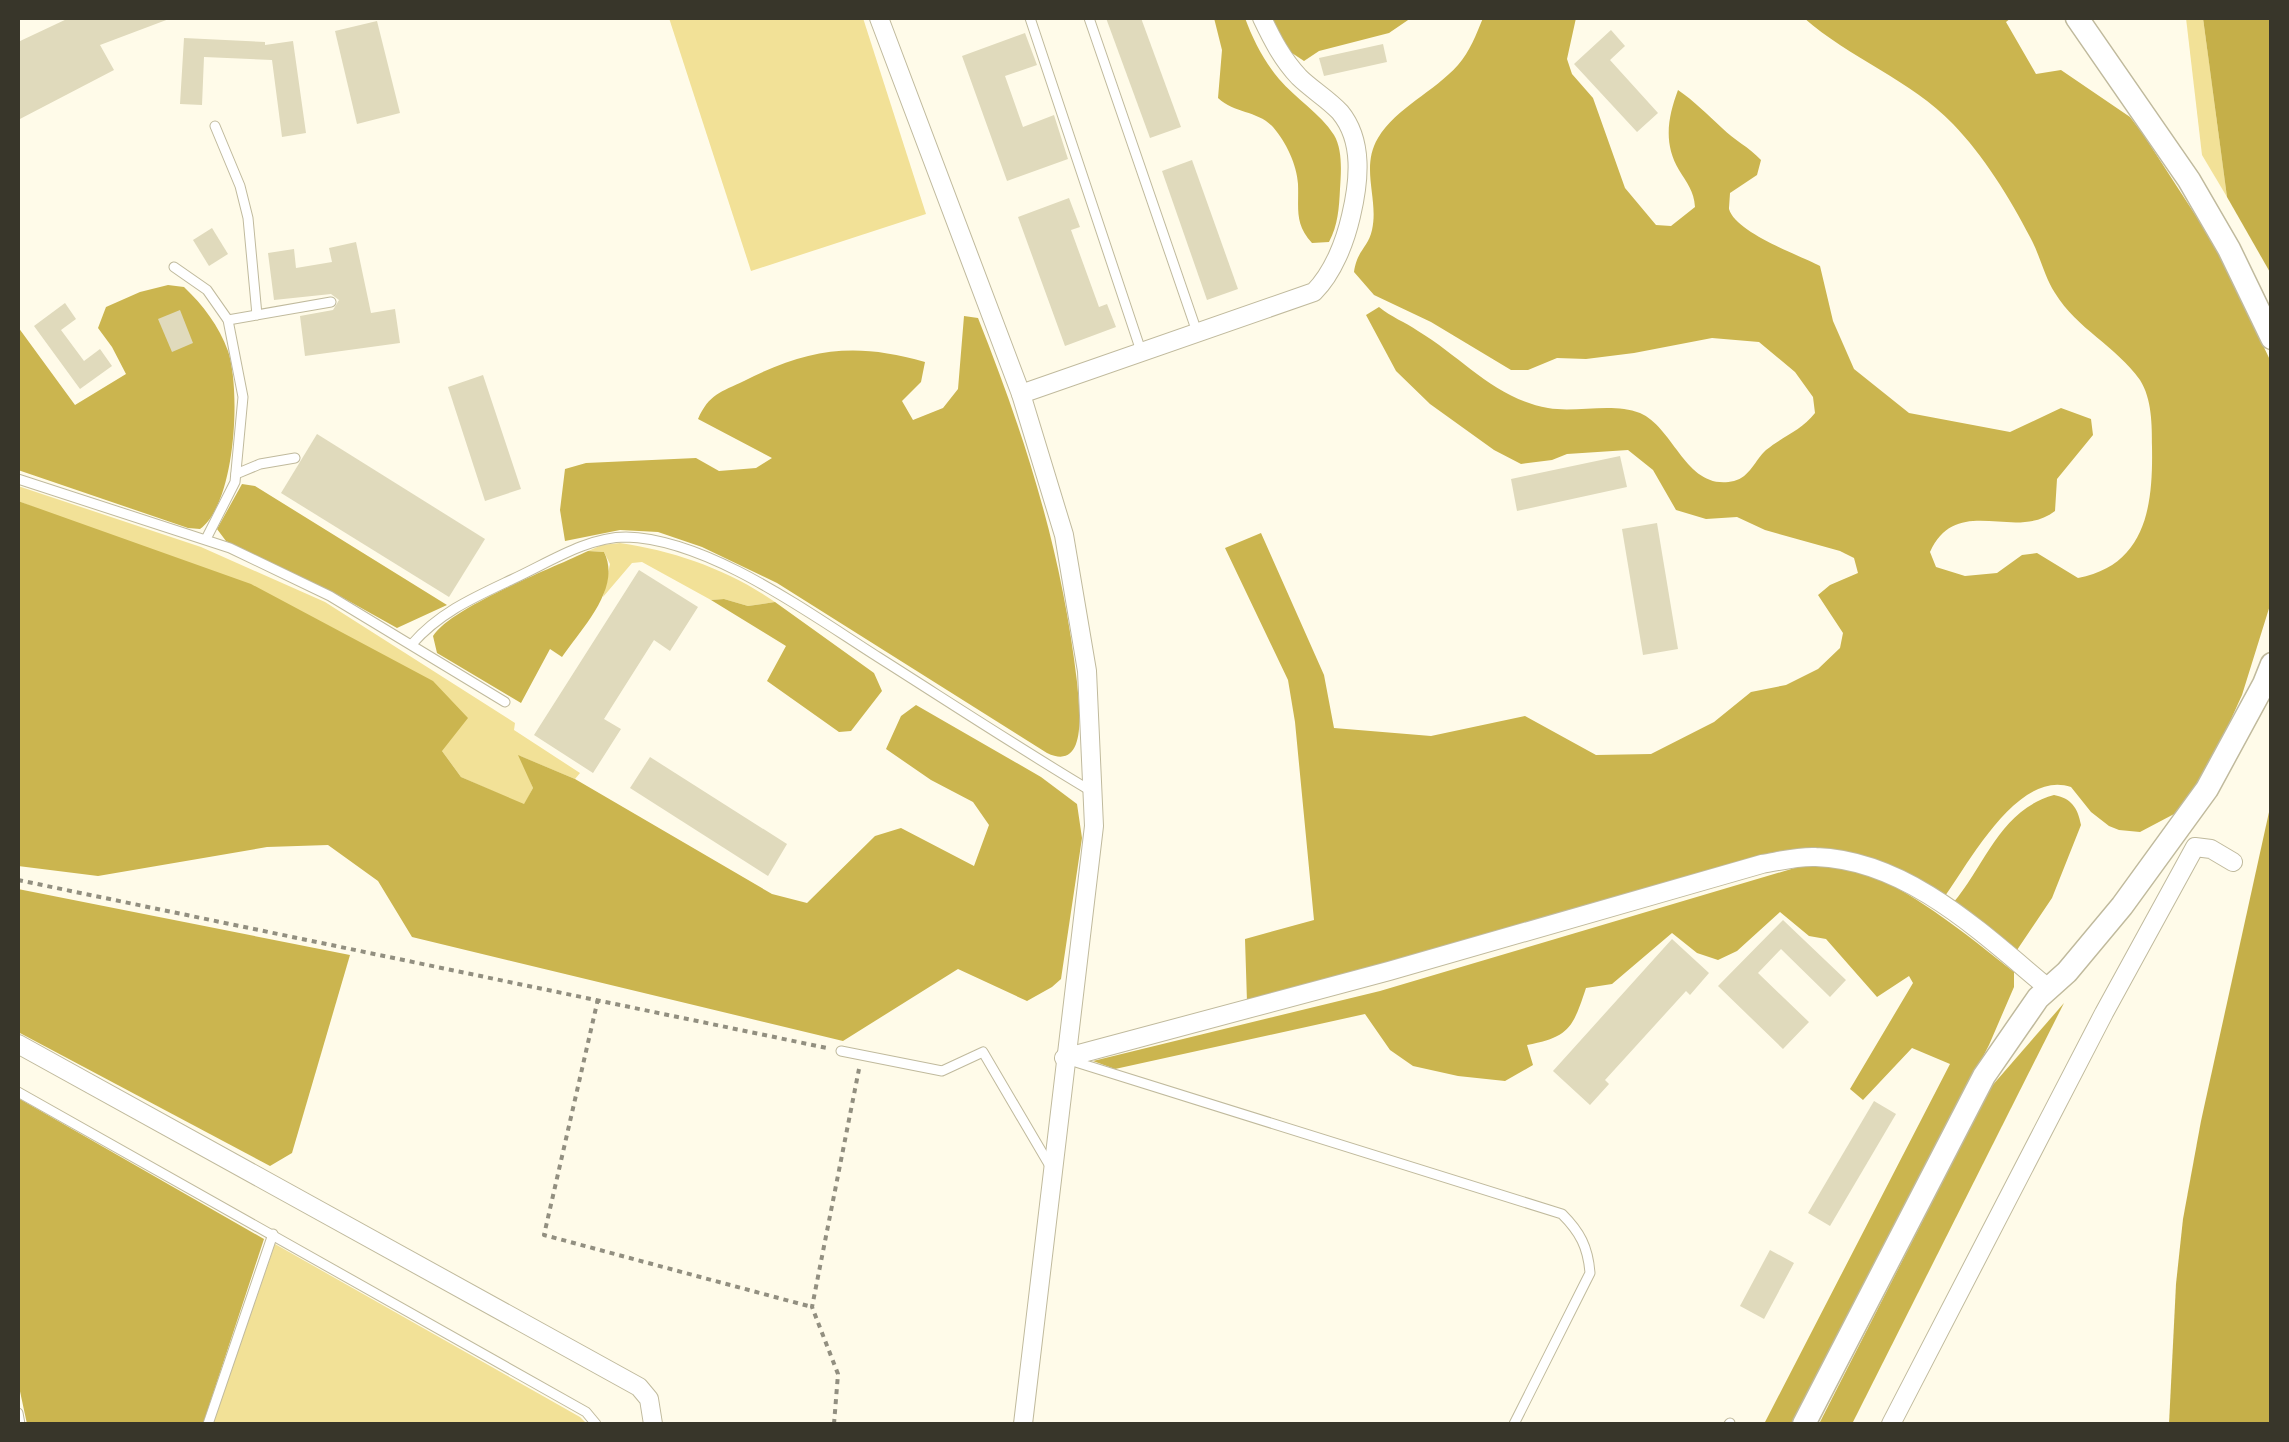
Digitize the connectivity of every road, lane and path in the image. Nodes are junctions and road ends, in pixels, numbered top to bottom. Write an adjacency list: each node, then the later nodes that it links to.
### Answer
1 (879, 18): 14 (street)
2 (1030, 18): 13 (lane)
3 (1089, 18): 11 (lane)
4 (1262, 18): 11 (street)
5 (2076, 18): 12 (street)
6 (215, 126): 9 (lane)
7 (174, 267): 10 (lane)
8 (332, 302): 9 (lane)
9 (257, 315): 10 (lane)
10 (228, 320): 16 (lane)
11 (1197, 332): 13 (street)
12 (2272, 338)
13 (1141, 350): 14 (street)
14 (1021, 394): 22 (street)
15 (294, 458): 16 (lane)
16 (236, 474): 18 (lane)
17 (18, 478): 18 (lane)
18 (206, 539): 19 (lane)
19 (412, 644): 21 (lane); 22 (lane)
20 (2272, 664): 25 (street)
21 (504, 702)
22 (1093, 792): 30 (street)
23 (2234, 862): 44 (street)
24 (18, 880): 26 (path)
25 (2048, 988): 30 (street); 43 (street)
26 (598, 999): 28 (path); 34 (path)
27 (18, 1044): 39 (street)
28 (841, 1051): 29 (lane)
29 (862, 1055): 32 (lane); 34 (path)
30 (1064, 1058): 32 (street); 42 (lane)
31 (18, 1092): 33 (lane)
32 (1052, 1168): 41 (street)
33 (273, 1234): 37 (lane); 38 (lane)
34 (812, 1307): 40 (path)
35 (18, 1413): 36 (lane)
36 (20, 1424)
37 (208, 1424)
38 (596, 1424)
39 (653, 1424)
40 (834, 1424)
41 (1023, 1424)
42 (1514, 1424)
43 (1804, 1424)
44 (1892, 1424)

